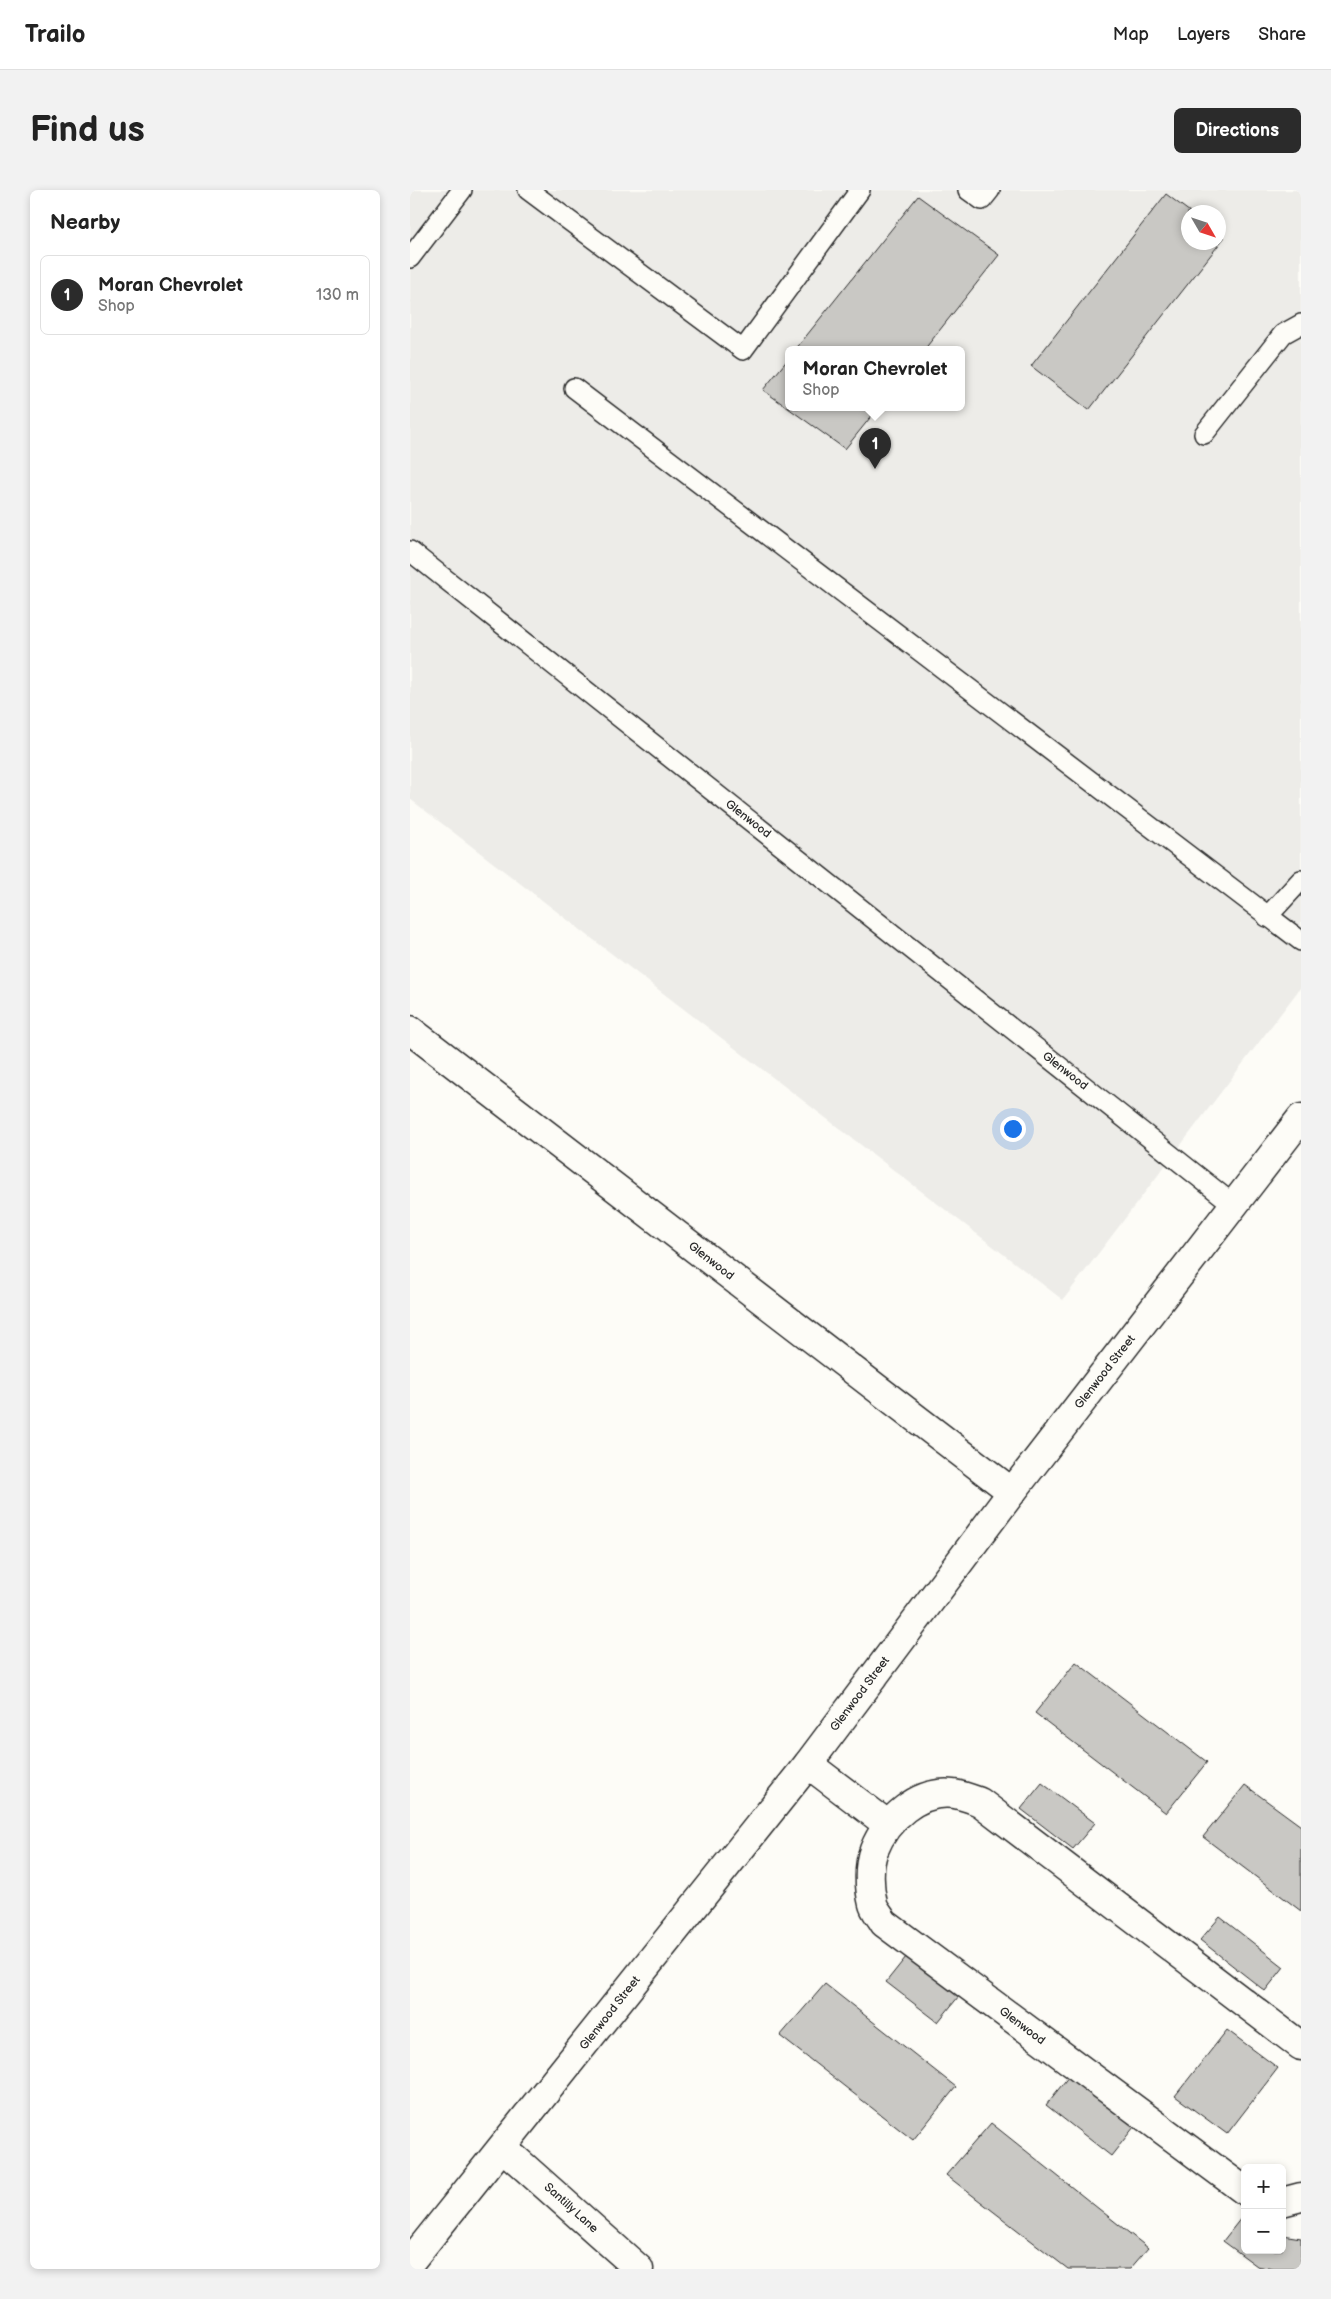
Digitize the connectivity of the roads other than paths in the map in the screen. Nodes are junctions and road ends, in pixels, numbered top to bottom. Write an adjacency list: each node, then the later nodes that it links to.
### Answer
1 (462, 190): 6 (lane)
2 (528, 190): 3 (lane)
3 (860, 190)
4 (968, 190): 5 (lane)
5 (990, 190)
6 (410, 258)
7 (1301, 324): 9 (lane)
8 (574, 388): 12 (lane)
9 (1204, 434)
10 (410, 551): 16 (lane, Glenwood)
11 (1301, 880): 12 (lane)
12 (1267, 916): 13 (lane)
13 (1301, 941)
14 (410, 1030): 17 (street, Glenwood)
15 (1301, 1118): 16 (street, Glenwood Street)
16 (1234, 1205): 17 (street, Glenwood Street)
17 (1012, 1492): 18 (street, Glenwood Street)
18 (808, 1764): 19 (street); 21 (street, Glenwood Street)
19 (887, 1824): 20 (street, Glenwood); 22 (street, Glenwood)
20 (1301, 2046)
21 (503, 2148): 25 (street, Glenwood Street); 26 (street, Santilly Lane)
22 (1241, 2188)
23 (1301, 2197): 24 (street)
24 (1286, 2201)
25 (410, 2262)
26 (639, 2269)

